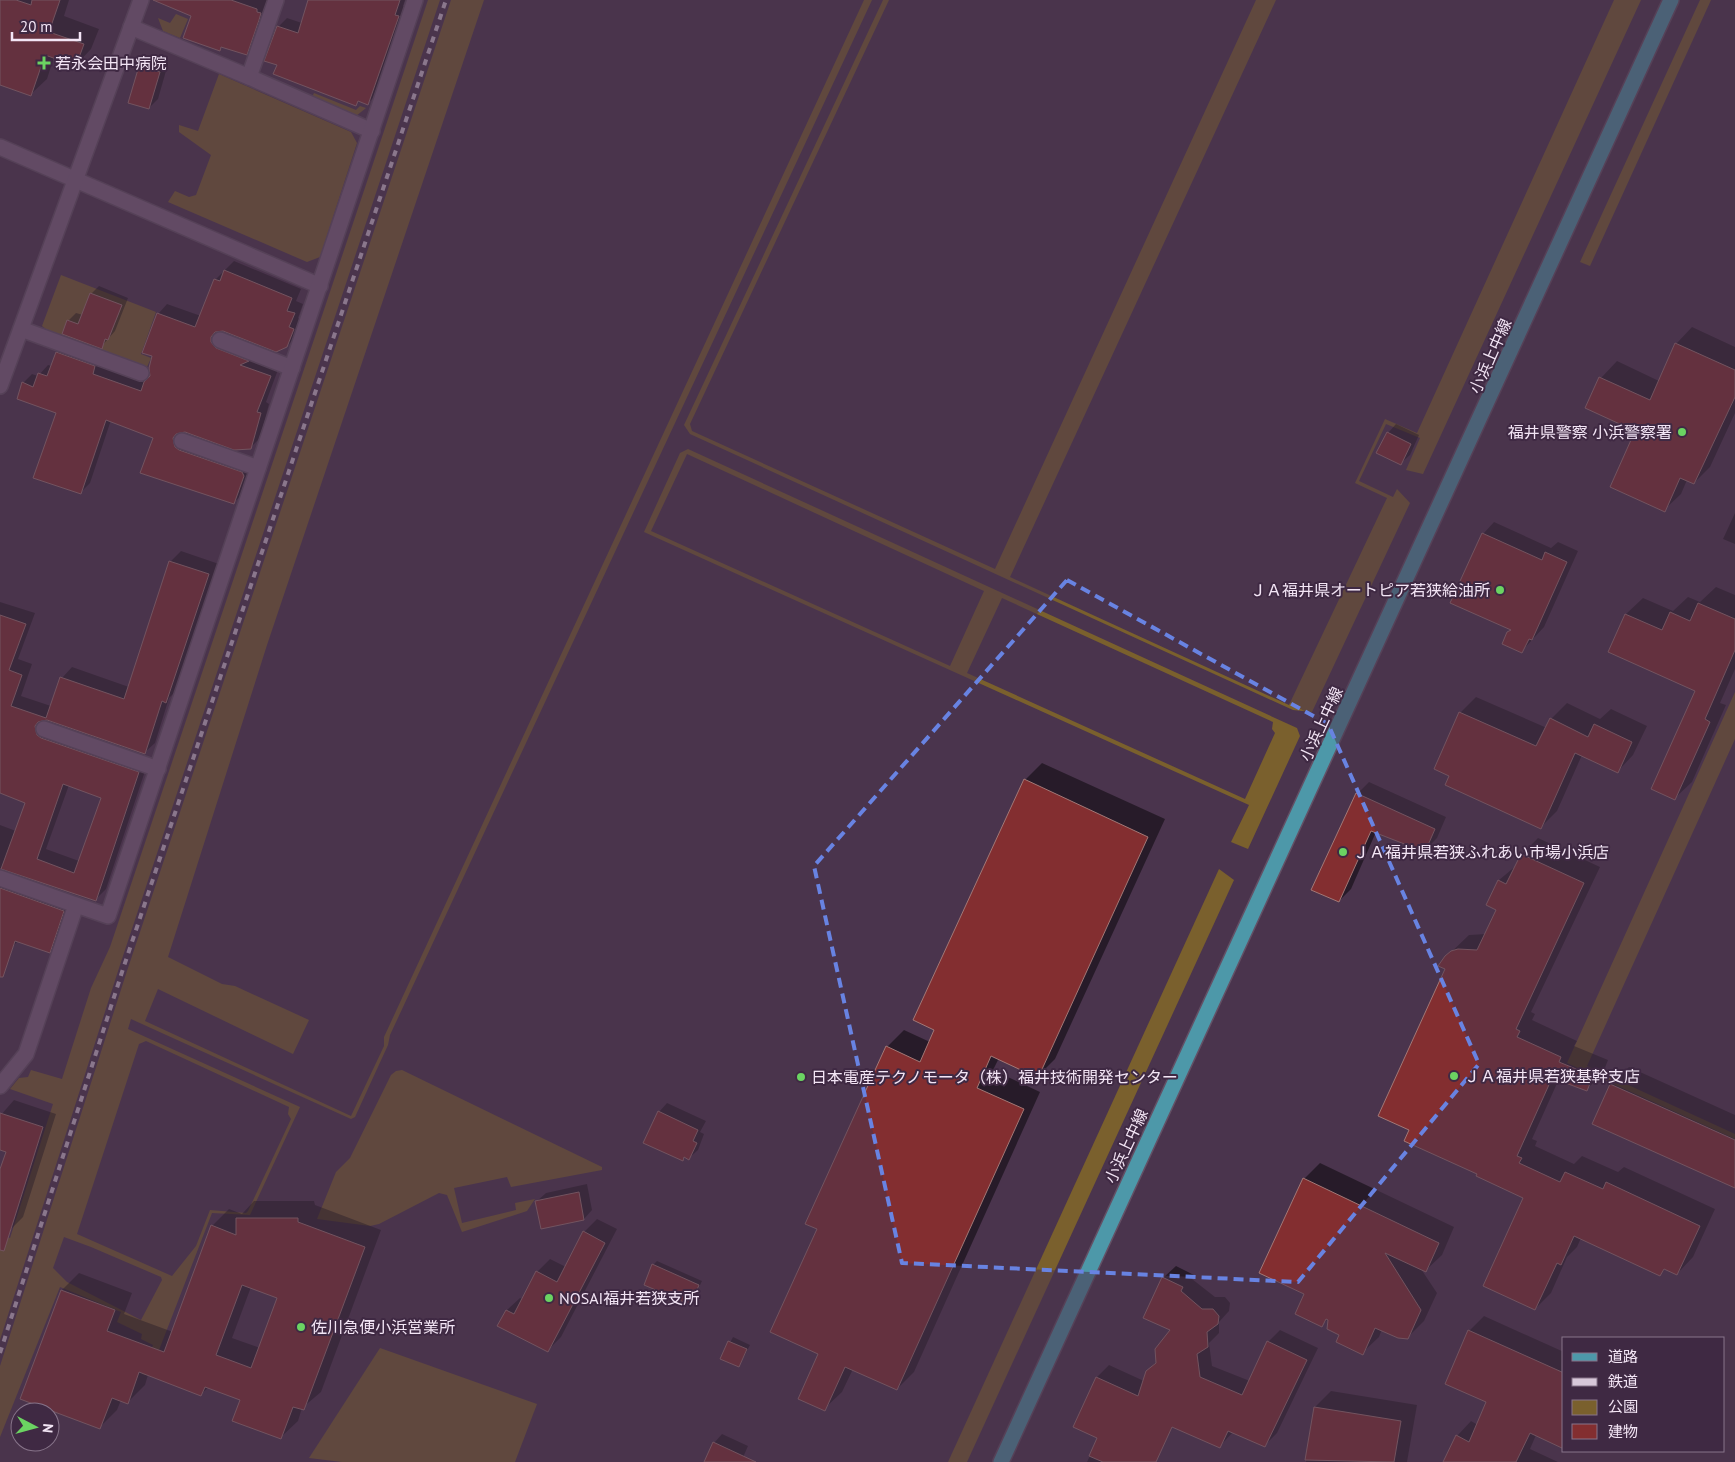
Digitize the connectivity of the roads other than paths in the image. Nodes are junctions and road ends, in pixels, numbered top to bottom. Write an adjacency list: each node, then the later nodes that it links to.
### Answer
1 (141, 0): 5 (street)
2 (276, 0): 6 (street)
3 (415, 0): 7 (street)
4 (1671, 0): 23 (main road, 小浜上中線)
5 (131, 27): 6 (street); 9 (street)
6 (249, 77): 7 (street)
7 (372, 131): 10 (street)
8 (0, 147): 9 (street)
9 (75, 180): 10 (street); 11 (street)
10 (320, 286): 13 (street)
11 (20, 329): 14 (street); 15 (street)
12 (220, 340): 13 (street)
13 (292, 368): 17 (street)
14 (142, 373)
15 (0, 386)
16 (182, 441): 17 (street)
17 (258, 468): 19 (street)
18 (44, 729): 19 (street)
19 (158, 769): 21 (street)
20 (0, 878): 21 (street)
21 (76, 905): 22 (street)
22 (0, 1086)
23 (1001, 1462)

